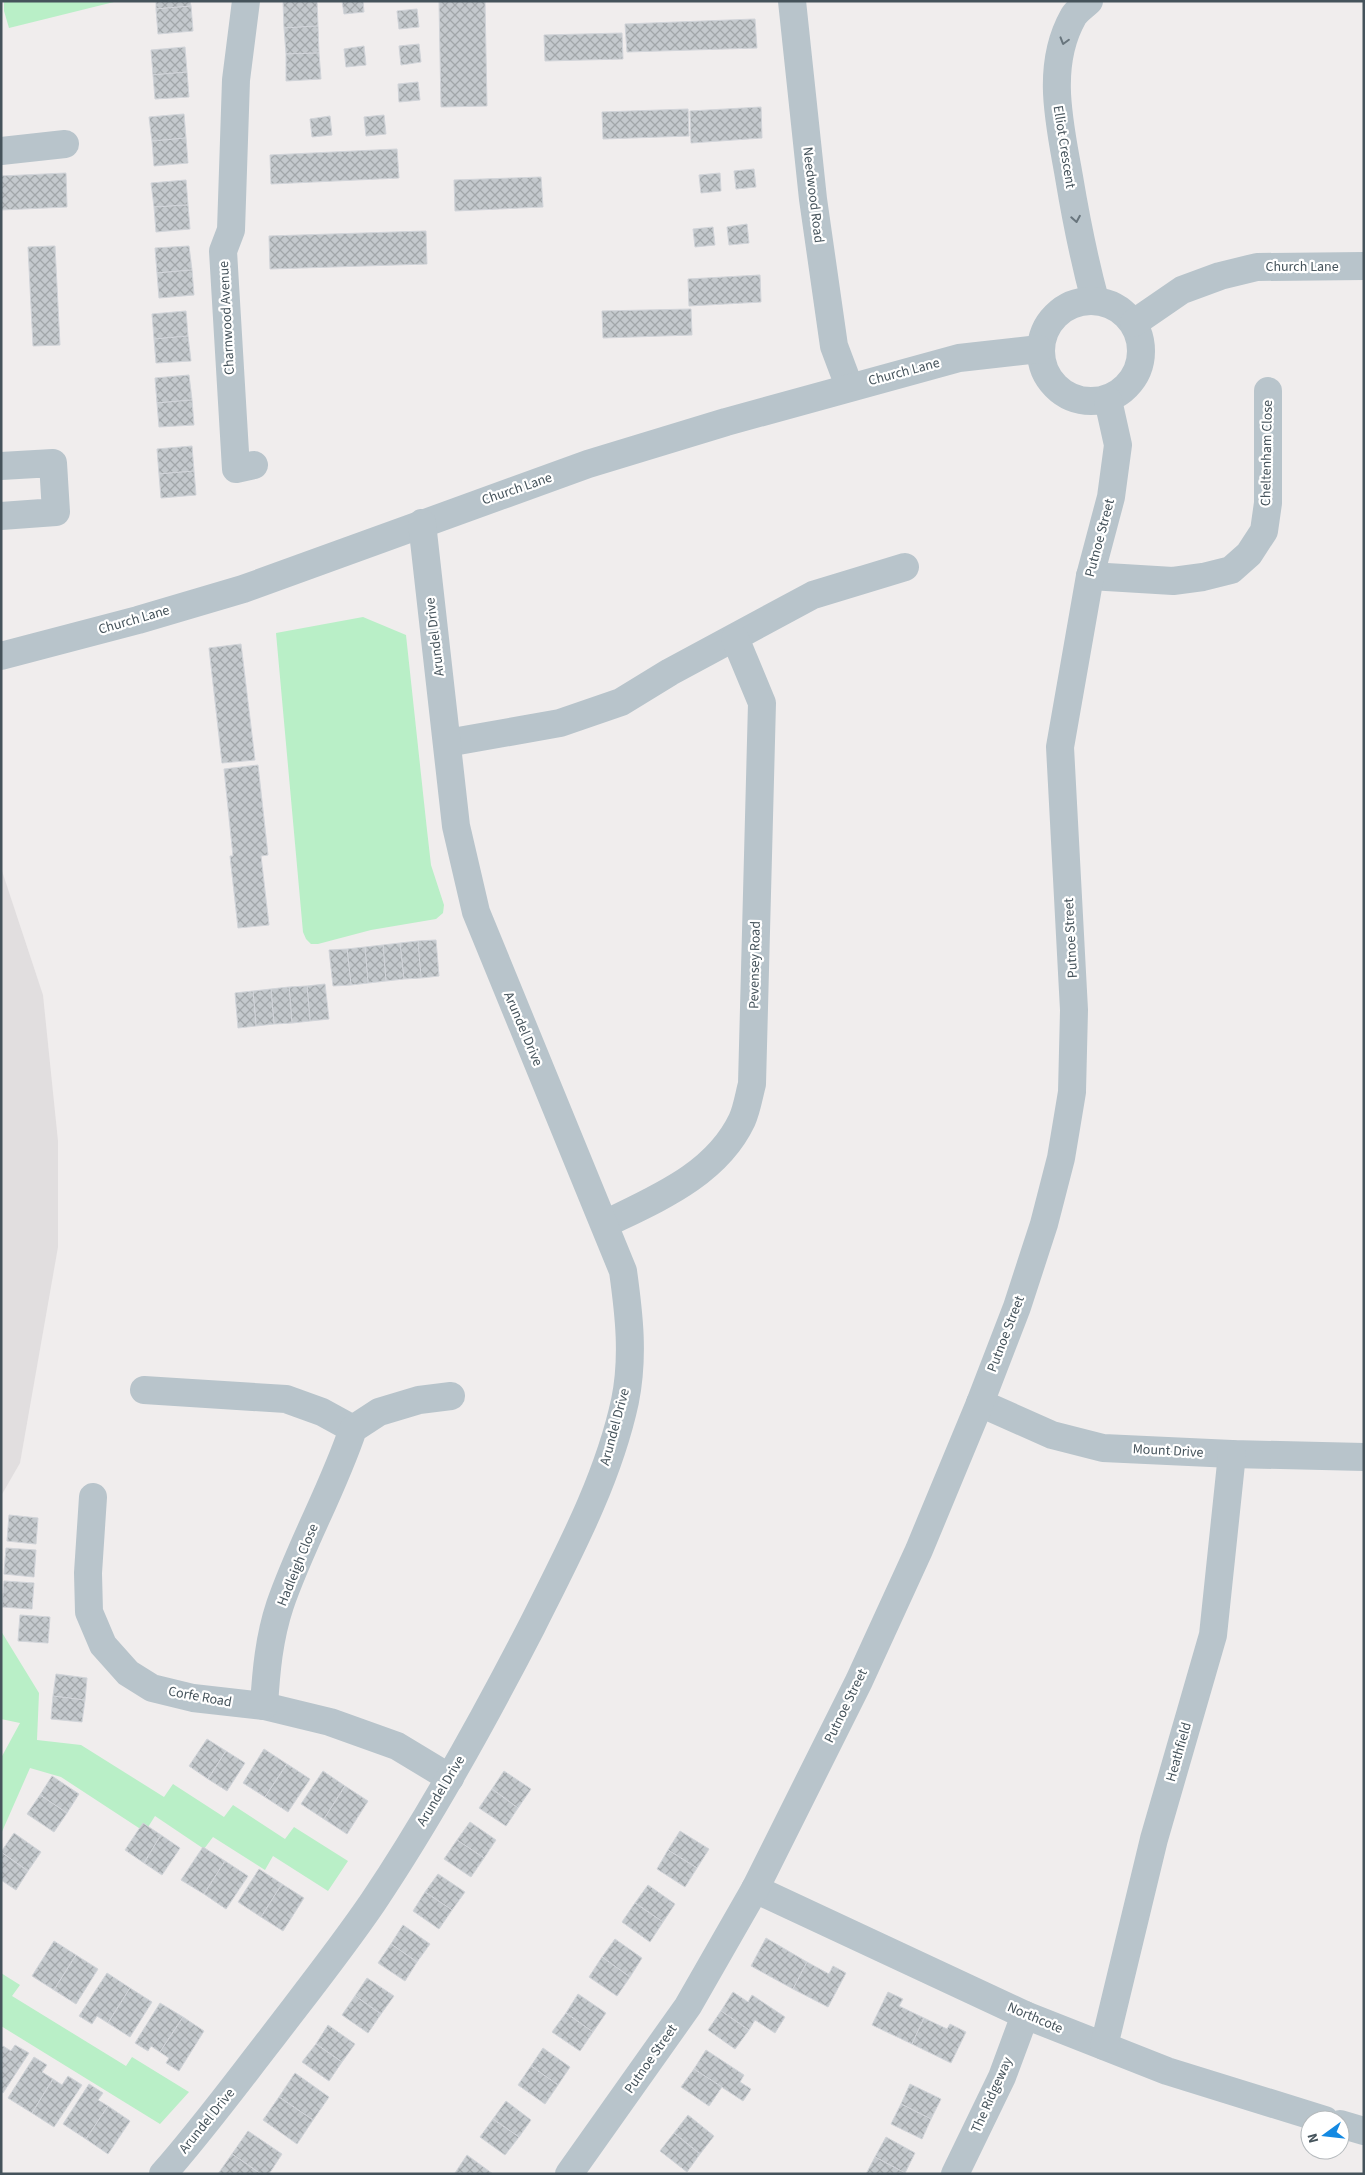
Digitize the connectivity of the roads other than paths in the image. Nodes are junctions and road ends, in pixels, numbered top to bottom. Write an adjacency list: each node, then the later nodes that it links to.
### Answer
1 (246, 1): 13 (street, Charnwood Avenue)
2 (792, 1): 10 (street, Needwood Road)
3 (1089, 1): 7 (street, Elliot Crescent, one-way to 7)
4 (65, 144): 5 (street)
5 (1, 151)
6 (1364, 266): 8 (street, Church Lane)
7 (1095, 300): 8 (street); 9 (street)
8 (1134, 323): 12 (street)
9 (1039, 349): 10 (street, Church Lane); 12 (street)
10 (849, 386): 16 (street, Church Lane)
11 (1268, 391): 18 (street, Cheltenham Close)
12 (1108, 400): 18 (street, Putnoe Street)
13 (254, 465)
14 (1, 466): 15 (street)
15 (1, 516)
16 (422, 523): 20 (street, Church Lane); 21 (street, Arundel Drive)
17 (905, 567): 19 (street)
18 (1090, 576): 25 (street, Putnoe Street)
19 (735, 638): 21 (street); 22 (street, Pevensey Road)
20 (1, 656)
21 (447, 743): 22 (street, Arundel Drive)
22 (605, 1224): 31 (street, Arundel Drive)
23 (144, 1390): 26 (street)
24 (451, 1396): 26 (street)
25 (980, 1404): 27 (street, Mount Drive); 32 (street, Putnoe Street)
26 (353, 1429): 30 (street, Hadleigh Close)
27 (1232, 1454): 28 (street, Mount Drive); 34 (street, Heathfield)
28 (1364, 1457)
29 (93, 1497): 30 (street, Corfe Road)
30 (264, 1706): 31 (street, Corfe Road)
31 (450, 1778): 38 (street, Arundel Drive)
32 (755, 1889): 33 (street, Northcote); 39 (street, Putnoe Street)
33 (1025, 2015): 34 (street, Northcote); 40 (street, The Ridgeway)
34 (1104, 2046): 35 (street, Northcote)
35 (1300, 2112)
36 (1350, 2127): 37 (street)
37 (1364, 2131)
38 (163, 2174)
39 (569, 2174)
40 (955, 2174)

